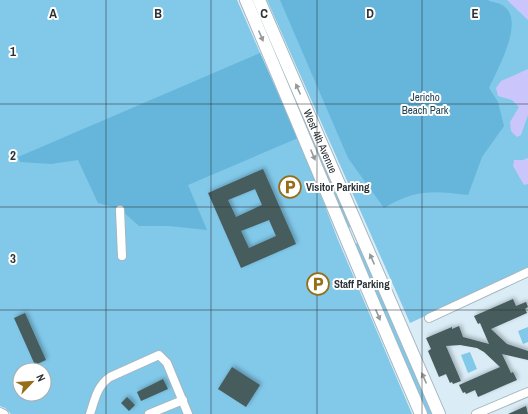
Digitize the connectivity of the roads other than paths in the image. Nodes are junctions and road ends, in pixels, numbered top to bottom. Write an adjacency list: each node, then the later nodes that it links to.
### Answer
1 (246, 0): 14 (main road, West 4th Avenue, one-way to 14)
2 (259, 0): 15 (main road, West 4th Avenue, one-way to 2)
3 (120, 210): 4 (street)
4 (122, 256)
5 (528, 272): 6 (street)
6 (429, 318)
7 (528, 392): 16 (street)
8 (183, 400): 11 (street); 12 (street); 13 (street)
9 (0, 412): 10 (street)
10 (4, 414)
11 (90, 414)
12 (149, 414)
13 (188, 414)
14 (421, 414)
15 (439, 414)
16 (476, 414)

